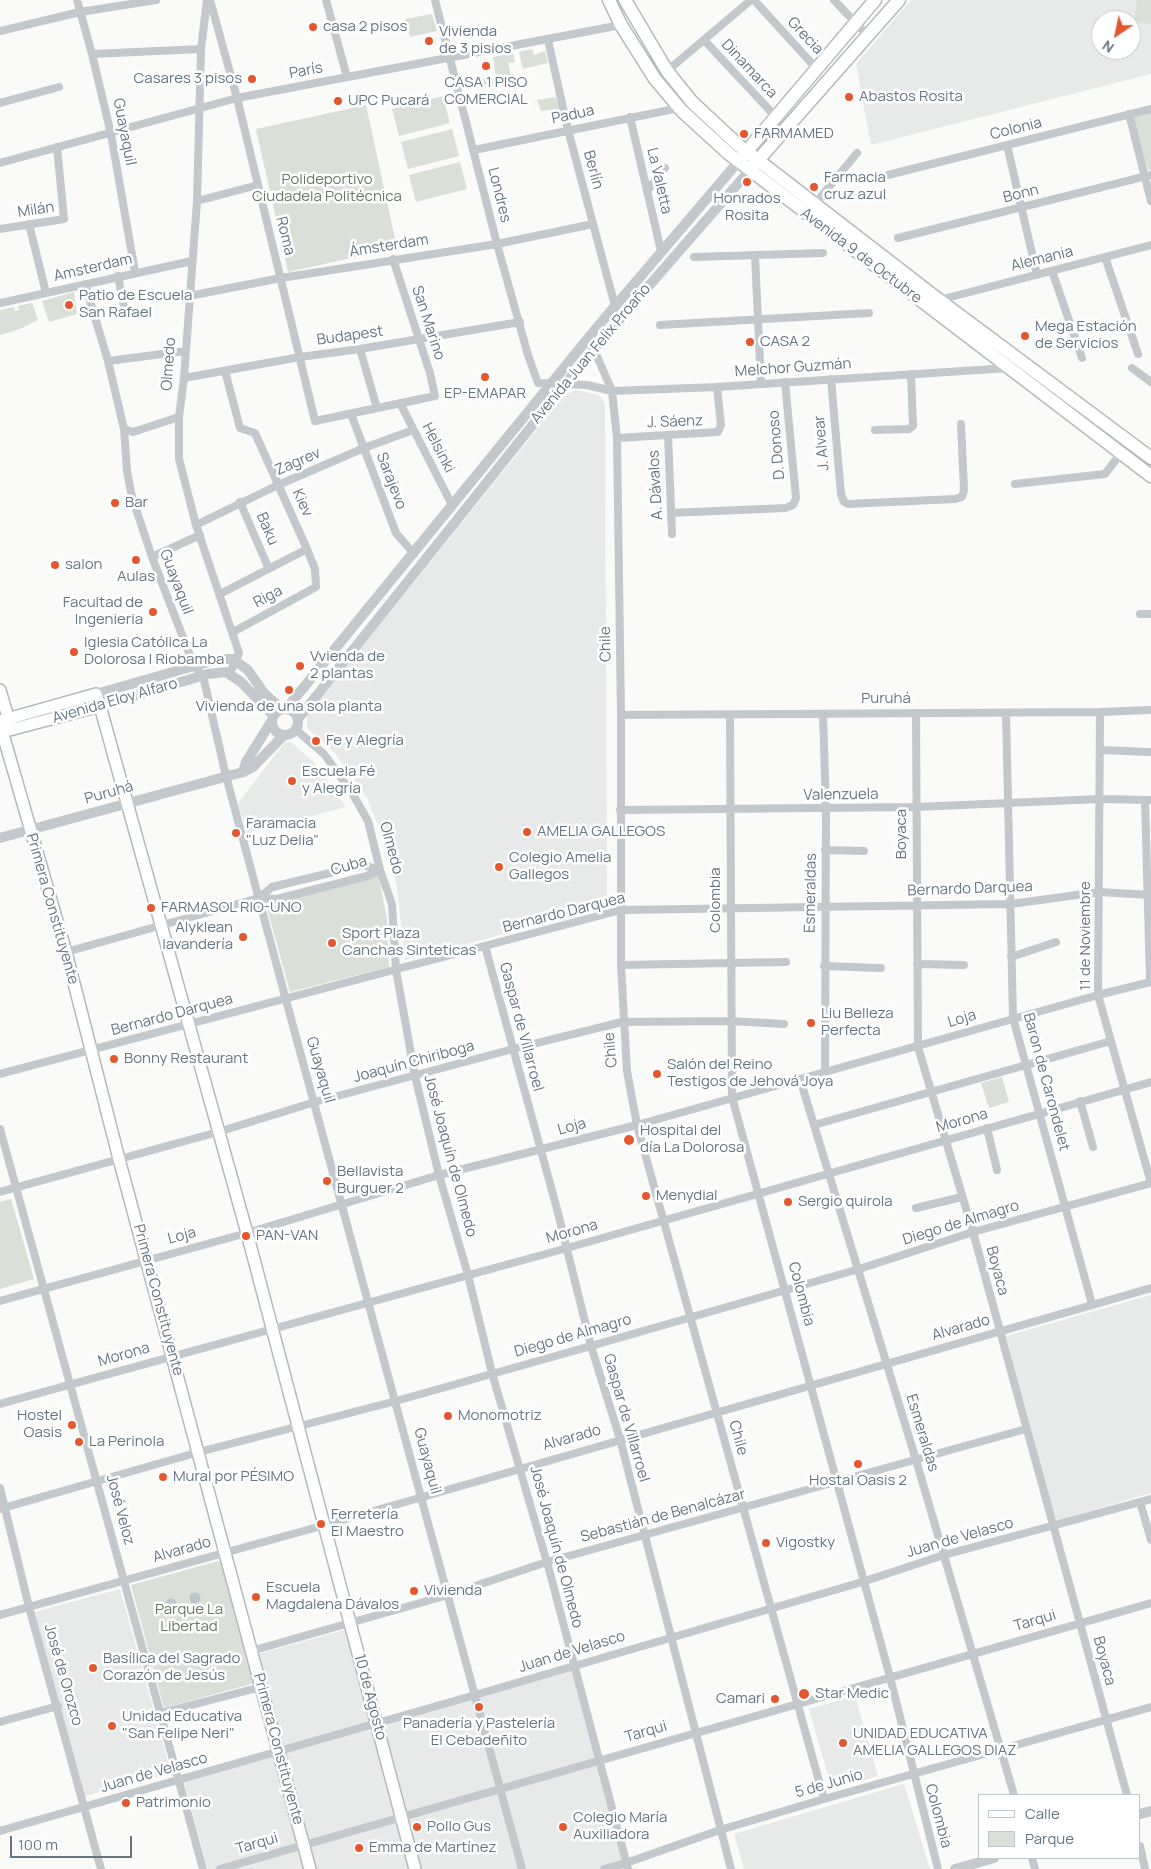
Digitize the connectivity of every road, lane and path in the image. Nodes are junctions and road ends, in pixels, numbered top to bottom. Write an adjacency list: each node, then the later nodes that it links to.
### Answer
1 (77, 0): 12 (street, Guayaquil)
2 (156, 0): 12 (street)
3 (209, 0): 19 (street, Olmedo); 26 (street, Roma)
4 (326, 0): 24 (street)
5 (435, 0): 21 (street, Londres)
6 (610, 0): 14 (main road, Avenida 9 de Octubre)
7 (625, 0): 23 (main road, Avenida 9 de Octubre)
8 (752, 0): 18 (street); 22 (street, Grecia)
9 (834, 0): 13 (street)
10 (875, 0): 13 (main road, Avenida Juan Felix Proaño)
11 (899, 0): 16 (main road, Avenida Juan Felix Proaño)
12 (80, 12): 15 (street); 20 (street, Guayaquil)
13 (855, 23): 16 (street); 22 (main road, Avenida Juan Felix Proaño)
14 (621, 25): 17 (street, París); 29 (main road, Avenida 9 de Octubre)
15 (0, 31)
16 (867, 35): 43 (main road, Avenida Juan Felix Proaño)
17 (548, 40): 21 (street, París); 34 (street, Berlín)
18 (704, 40): 23 (street); 32 (street, Dinamarca)
19 (201, 50): 20 (street); 28 (street, Olmedo)
20 (92, 54): 35 (street, Guayaquil)
21 (450, 58): 24 (street, París); 38 (street, Londres)
22 (816, 68): 32 (main road, Avenida Juan Felix Proaño)
23 (667, 71): 39 (main road, Avenida 9 de Octubre)
24 (347, 77): 26 (street, París)
25 (58, 87): 27 (street)
26 (237, 98): 28 (street, París); 47 (street, Roma)
27 (0, 103)
28 (201, 108): 35 (street, París); 50 (street, Olmedo)
29 (679, 108): 33 (street, Padua); 41 (main road, Avenida 9 de Octubre)
30 (1151, 109): 31 (street, Colonia)
31 (1129, 114): 36 (street, Colonia); 46 (street)
32 (775, 116): 39 (main road, Avenida Juan Felix Proaño)
33 (630, 117): 34 (street, Padua); 48 (street, La Valetta)
34 (568, 130): 38 (street, Padua); 54 (street, Berlín)
35 (111, 134): 37 (street, París); 67 (street, Guayaquil)
36 (1007, 145): 45 (street, Colonia); 52 (street)
37 (57, 147): 42 (street, París); 53 (street, Milán)
38 (474, 150): 57 (street, Londres)
39 (746, 151): 41 (main road, Avenida Juan Felix Proaño); 43 (main road, Avenida 9 de Octubre)
40 (857, 152): 51 (street)
41 (738, 162): 43 (main road, Avenida 9 de Octubre); 59 (street, Avenida Juan Felix Proaño)
42 (0, 163)
43 (753, 166): 51 (main road, Avenida 9 de Octubre); 85 (street, Avenida Juan Felix Proaño); 92 (main road, Avenida 9 de Octubre)
44 (665, 168): 48 (street)
45 (888, 175)
46 (1148, 176): 49 (street); 52 (street, Bonn)
47 (258, 185): 50 (street); 70 (street, Roma)
48 (647, 191): 59 (street, La Valetta)
49 (1151, 200)
50 (197, 201): 65 (street, Olmedo)
51 (815, 204): 74 (main road, Avenida 9 de Octubre)
52 (1022, 208): 56 (street, Bonn); 68 (street)
53 (29, 224): 55 (street, Milán); 72 (street)
54 (593, 224): 57 (street, Ámsterdam); 76 (street, Berlín)
55 (0, 229)
56 (898, 238)
57 (497, 244): 64 (street, Ámsterdam); 80 (street, Londres)
58 (1151, 245): 63 (street, Alemania)
59 (661, 250): 76 (street, Avenida Juan Felix Proaño)
60 (823, 253): 61 (street)
61 (755, 256): 62 (street); 79 (street)
62 (694, 257)
63 (1105, 257): 66 (street, Alemania); 87 (street)
64 (393, 259): 70 (street, Ámsterdam); 83 (street, San Marino)
65 (192, 261): 67 (street, Amsterdam); 73 (street, Olmedo)
66 (1052, 271): 68 (street, Alemania); 89 (street)
67 (135, 272): 69 (street, Amsterdam)
68 (1037, 275): 74 (street, Alemania)
69 (118, 276): 71 (street, Amsterdam); 77 (street)
70 (281, 278): 73 (street, Ámsterdam); 88 (street, Roma)
71 (85, 284): 72 (street, Amsterdam); 90 (street, Guayaquil)
72 (46, 292): 75 (street, Amsterdam)
73 (189, 296): 86 (street, Olmedo)
74 (939, 300): 91 (main road, Avenida 9 de Octubre)
75 (0, 303)
76 (615, 306): 82 (street, Avenida Juan Felix Proaño)
77 (124, 307)
78 (869, 313): 79 (street)
79 (758, 318): 81 (street); 101 (street)
80 (520, 322): 83 (street, Budapest); 102 (street, Londres)
81 (660, 325)
82 (589, 338): 85 (street, Chile); 102 (street, Avenida Juan Felix Proaño)
83 (419, 339): 84 (street, Budapest); 105 (street, San Marino)
84 (360, 349): 88 (street, Budapest); 106 (street)
85 (594, 349): 100 (street, Avenida Juan Felix Proaño); 104 (street, Chile)
86 (185, 351): 90 (street); 96 (street, Olmedo)
87 (1138, 354)
88 (300, 357): 94 (street, Budapest); 107 (street, Roma)
89 (1082, 358)
90 (108, 361): 110 (street, Guayaquil)
91 (1021, 361): 92 (street, Melchor Guzmán); 117 (main road, Avenida 9 de Octubre)
92 (1009, 368): 95 (street, Melchor Guzmán); 116 (main road, Avenida 9 de Octubre)
93 (1132, 368): 99 (street)
94 (225, 371): 96 (street, Budapest); 120 (street, Kiev)
95 (910, 374): 97 (street, Melchor Guzmán); 112 (street)
96 (184, 378): 108 (street, Olmedo)
97 (831, 380): 98 (street, Melchor Guzmán); 109 (street, J. Alvear)
98 (786, 382): 101 (street, Melchor Guzmán); 123 (street, D. Donoso)
99 (1151, 382)
100 (566, 384): 102 (street, Melchor Guzmán); 104 (street, Melchor Guzmán); 151 (street, Avenida Juan Felix Proaño)
101 (761, 384): 103 (street, Melchor Guzmán)
102 (551, 386): 122 (street, Avenida Juan Felix Proaño)
103 (718, 387): 104 (street, Melchor Guzmán); 113 (street, J. Sáenz)
104 (612, 391): 114 (street, Chile)
105 (400, 403): 106 (street); 111 (street, Helsinki)
106 (377, 408): 107 (street)
107 (351, 414): 115 (street, Sarajevo)
108 (179, 417): 110 (street); 124 (street, Olmedo)
109 (961, 424)
110 (124, 429): 129 (street, Guayaquil)
111 (413, 430): 115 (street, Zagrev); 122 (street, Helsinki)
112 (875, 430)
113 (668, 435): 114 (street, J. Sáenz); 123 (street, A. Dávalos)
114 (617, 438): 149 (street, Chile)
115 (364, 448): 120 (street, Zagrev); 128 (street, Sarajevo)
116 (1121, 453): 118 (main road, Avenida 9 de Octubre); 119 (street)
117 (1151, 458)
118 (1151, 476)
119 (1015, 484)
120 (278, 485): 121 (street, Zagrev); 127 (street, Kiev)
121 (240, 502): 124 (street, Zagrev); 130 (street, Baku)
122 (452, 505): 128 (street, Avenida Juan Felix Proaño)
123 (671, 513): 125 (street, A. Dávalos)
124 (196, 525): 126 (street, Olmedo)
125 (672, 534)
126 (200, 535): 129 (street); 132 (street, Olmedo)
127 (307, 548): 130 (street); 131 (street, Kiev)
128 (414, 554): 147 (street, Avenida Juan Felix Proaño)
129 (152, 557): 137 (street, Guayaquil)
130 (268, 567): 132 (street)
131 (316, 587): 135 (street, Riga)
132 (220, 594): 135 (street, Olmedo)
133 (1140, 614): 134 (street)
134 (1151, 614)
135 (233, 632): 136 (street, Olmedo)
136 (235, 660): 137 (street, Avenida Eloy Alfaro); 138 (street); 147 (street)
137 (194, 666): 139 (street, Guayaquil); 141 (street, Avenida Eloy Alfaro)
138 (230, 673): 139 (street, Avenida Eloy Alfaro); 147 (street)
139 (203, 676): 142 (street, Avenida Eloy Alfaro); 157 (street, Guayaquil)
140 (0, 690): 152 (main road, Primera Constituyente)
141 (96, 694): 142 (main road, 10 de Agosto); 152 (main road, Avenida Eloy Alfaro)
142 (100, 706): 152 (main road, Avenida Eloy Alfaro); 161 (main road, 10 de Agosto)
143 (1151, 710): 144 (street, Puruhá)
144 (1100, 712): 146 (street, Puruhá); 154 (street, 11 de Noviembre)
145 (916, 713): 146 (street, Puruhá); 148 (street, Puruhá); 163 (street, Boyaca)
146 (1006, 713): 160 (street, Baron de Carondelet)
147 (278, 714): 151 (street); 153 (street); 156 (street, Avenida Juan Felix Proaño)
148 (823, 714): 150 (street, Puruhá); 162 (street, Esmeraldas)
149 (621, 715): 150 (street, Puruhá); 165 (street, Chile)
150 (730, 715): 164 (street, Colombia)
151 (296, 724): 153 (street); 170 (street, Olmedo)
152 (4, 726): 166 (main road, Primera Constituyente)
153 (284, 735): 156 (street)
154 (1100, 750): 155 (street); 158 (street, 11 de Noviembre)
155 (1151, 752)
156 (243, 772): 157 (street)
157 (226, 776): 161 (street, Puruhá); 173 (street, Guayaquil)
158 (1100, 798): 159 (street, Valenzuela); 160 (street, Valenzuela); 171 (street, 11 de Noviembre)
159 (1148, 800): 172 (street)
160 (1008, 802): 163 (street, Valenzuela); 175 (street, Baron de Carondelet)
161 (128, 804): 166 (street, Puruhá); 179 (main road, 10 de Agosto)
162 (826, 808): 163 (street, Valenzuela); 164 (street, Valenzuela); 168 (street, Esmeraldas)
163 (916, 808): 174 (street, Boyaca)
164 (730, 809): 165 (street, Valenzuela); 176 (street, Colombia)
165 (620, 810): 178 (street, Chile)
166 (30, 831): 167 (street, Puruhá); 182 (main road, Primera Constituyente)
167 (0, 838)
168 (825, 850): 169 (street); 177 (street, Esmeraldas)
169 (864, 851)
170 (380, 870): 173 (street, Cuba); 173 (street, Cuba); 191 (street, Olmedo)
171 (1099, 892): 172 (street, Bernardo Darquea); 175 (street, Bernardo Darquea); 193 (street, 11 de Noviembre)
172 (1149, 894): 192 (street)
173 (259, 898): 179 (street, Cuba); 194 (street, Guayaquil)
174 (916, 904): 175 (street, Bernardo Darquea); 177 (street, Bernardo Darquea); 186 (street, Boyaca)
175 (1011, 904): 183 (street, Baron de Carondelet)
176 (730, 908): 177 (street, Bernardo Darquea); 178 (street, Bernardo Darquea); 184 (street, Colombia)
177 (824, 908): 189 (street, Esmeraldas)
178 (621, 910): 181 (street, Bernardo Darquea); 187 (street, Chile)
179 (162, 924): 182 (street, Cuba); 199 (main road, 10 de Agosto)
180 (1056, 942): 183 (street)
181 (485, 946): 191 (street, Bernardo Darquea); 202 (street, Gaspar de Villarroel)
182 (66, 952): 203 (main road, Primera Constituyente)
183 (1011, 956): 195 (street, Baron de Carondelet)
184 (730, 962): 185 (street); 187 (street); 197 (street, Colombia)
185 (786, 962)
186 (917, 964): 188 (street); 201 (street, Boyaca)
187 (620, 965): 196 (street, Chile)
188 (964, 965)
189 (824, 966): 190 (street); 205 (street, Esmeraldas)
190 (881, 968)
191 (396, 970): 194 (street, Bernardo Darquea); 207 (street, José Joaquín de Olmedo)
192 (1151, 982): 193 (street, Loja)
193 (1098, 994): 195 (street, Loja); 200 (street, 11 de Noviembre)
194 (286, 1000): 199 (street, Bernardo Darquea); 213 (street, Guayaquil)
195 (1013, 1018): 201 (street, Loja); 204 (street, Baron de Carondelet)
196 (622, 1022): 197 (street, Joaquín Chiriboga); 202 (street, Joaquín Chiriboga); 216 (street, Chile)
197 (730, 1022): 198 (street, Joaquín Chiriboga); 212 (street, Colombia)
198 (784, 1024)
199 (187, 1025): 203 (street, Bernardo Darquea); 220 (main road, 10 de Agosto)
200 (1111, 1041): 204 (street); 210 (street, 11 de Noviembre)
201 (918, 1047): 205 (street, Loja); 211 (street, Boyaca)
202 (512, 1049): 207 (street, Joaquín Chiriboga); 223 (street, Gaspar de Villarroel)
203 (91, 1050): 206 (street, Bernardo Darquea); 224 (main road, Primera Constituyente)
204 (1026, 1065): 211 (street); 215 (street, Baron de Carondelet)
205 (825, 1072): 208 (street, Loja)
206 (0, 1074)
207 (415, 1076): 213 (street, Joaquín Chiriboga); 227 (street, José Joaquín de Olmedo)
208 (800, 1079): 212 (street, Loja); 217 (street, Esmeraldas)
209 (1151, 1082): 210 (street, Morona)
210 (1125, 1089): 214 (street, Morona); 228 (street, 11 de Noviembre)
211 (931, 1092): 217 (street); 221 (street, Boyaca)
212 (732, 1097): 216 (street, Loja); 231 (street, Colombia)
213 (315, 1102): 220 (street, Joaquín Chiriboga); 233 (street, Guayaquil)
214 (1080, 1102): 215 (street, Morona); 222 (street)
215 (1040, 1113): 218 (street, Morona); 234 (street, Baron de Carondelet)
216 (637, 1124): 223 (street, Loja); 236 (street, Chile)
217 (814, 1125): 226 (street, Esmeraldas)
218 (987, 1128): 221 (street, Morona); 225 (street)
219 (0, 1129): 229 (street, José Veloz)
220 (218, 1132): 224 (street, Joaquín Chiriboga); 238 (main road, 10 de Agosto)
221 (945, 1140): 226 (street, Morona); 232 (street, Boyaca)
222 (1093, 1147)
223 (539, 1150): 227 (street, Loja); 239 (street, Gaspar de Villarroel)
224 (119, 1159): 229 (street, Joaquín Chiriboga); 240 (main road, Primera Constituyente)
225 (997, 1170)
226 (830, 1172): 231 (street, Morona); 241 (street, Esmeraldas)
227 (438, 1175): 233 (street, Loja); 242 (street, José Joaquín de Olmedo)
228 (1151, 1183): 234 (street, Diego de Almagro)
229 (17, 1188): 230 (street, Joaquín Chiriboga); 243 (street, José Veloz)
230 (0, 1192)
231 (758, 1194): 236 (street, Morona); 245 (street, Colombia)
232 (962, 1197): 235 (street); 237 (street, Boyaca)
233 (342, 1204): 238 (street, Loja); 247 (street, Guayaquil)
234 (1065, 1206): 237 (street, Diego de Almagro); 248 (street, Baron de Carondelet)
235 (916, 1208)
236 (663, 1220): 239 (street, Morona); 249 (street, Chile)
237 (973, 1232): 241 (street, Diego de Almagro); 251 (street, Boyaca)
238 (247, 1233): 240 (street, Loja); 250 (main road, 10 de Agosto)
239 (567, 1248): 242 (street, Morona); 252 (street, Gaspar de Villarroel)
240 (148, 1260): 243 (street, Loja); 253 (main road, Primera Constituyente)
241 (859, 1269): 245 (street, Diego de Almagro); 254 (street, Esmeraldas)
242 (468, 1275): 247 (street, Morona); 255 (street, José Joaquín de Olmedo)
243 (45, 1288): 246 (street, Loja); 256 (street, José Veloz)
244 (1151, 1288): 248 (street, Alvarado)
245 (786, 1289): 249 (street, Diego de Almagro); 257 (street, Colombia)
246 (0, 1301)
247 (369, 1301): 250 (street, Morona); 258 (street, Guayaquil)
248 (1092, 1304): 251 (street, Alvarado)
249 (690, 1316): 252 (street, Diego de Almagro); 260 (street, Chile)
250 (272, 1329): 253 (street, Morona); 261 (main road, 10 de Agosto)
251 (1000, 1331): 254 (street, Alvarado); 262 (street, Boyaca)
252 (591, 1346): 255 (street, Diego de Almagro); 263 (street, Gaspar de Villarroel)
253 (173, 1356): 256 (street, Morona); 264 (main road, Primera Constituyente)
254 (887, 1363): 257 (street, Alvarado); 265 (street, Esmeraldas)
255 (492, 1373): 258 (street, Diego de Almagro); 266 (street, José Joaquín de Olmedo)
256 (71, 1384): 259 (street, Morona); 267 (street, José Veloz)
257 (810, 1385): 260 (street, Alvarado); 268 (street, Colombia)
258 (396, 1401): 261 (street, Diego de Almagro); 270 (street, Guayaquil)
259 (0, 1404)
260 (716, 1412): 263 (street, Alvarado); 274 (street, Chile)
261 (297, 1426): 264 (street, Diego de Almagro); 275 (main road, 10 de Agosto)
262 (1026, 1429): 265 (street, Sebastián de Benalcázar); 276 (street, Boyaca)
263 (620, 1439): 266 (street, Alvarado); 277 (street, Gaspar de Villarroel)
264 (199, 1452): 267 (street, Diego de Almagro); 279 (main road, Primera Constituyente)
265 (916, 1460): 268 (street, Sebastián de Benalcázar); 280 (street, Esmeraldas)
266 (520, 1467): 270 (street, Alvarado); 281 (street, José Joaquín de Olmedo)
267 (98, 1481): 273 (street, Diego de Almagro); 282 (street, José Veloz)
268 (835, 1482): 274 (street, Sebastián de Benalcázar); 283 (street, Colombia)
269 (0, 1488): 273 (street, José de Orozco)
270 (422, 1495): 275 (street, Alvarado); 284 (street, Guayaquil)
271 (1151, 1499): 272 (street, Juan de Velasco)
272 (1140, 1502): 276 (street, Juan de Velasco); 278 (street)
273 (2, 1508): 286 (street, José de Orozco)
274 (742, 1508): 277 (street, Sebastián de Benalcázar); 287 (street, Chile)
275 (325, 1525): 279 (street, Alvarado); 289 (main road, 10 de Agosto)
276 (1053, 1526): 280 (street, Juan de Velasco); 290 (street, Boyaca)
277 (644, 1535): 281 (street, Sebastián de Benalcázar); 291 (street, Gaspar de Villarroel)
278 (1151, 1540)
279 (225, 1552): 282 (street, Alvarado); 292 (main road, Primera Constituyente)
280 (944, 1555): 283 (street, Juan de Velasco); 293 (street, Esmeraldas)
281 (547, 1562): 284 (street, Sebastián de Benalcázar); 294 (street, José Joaquín de Olmedo)
282 (125, 1580): 286 (street, Alvarado); 301 (street, José Veloz)
283 (862, 1582): 287 (street, Juan de Velasco); 295 (street, Colombia)
284 (448, 1596): 289 (street, Sebastián de Benalcázar); 297 (street, Guayaquil)
285 (1151, 1603): 290 (street, Tarqui)
286 (29, 1607): 288 (street, Alvarado); 299 (street, José de Orozco)
287 (771, 1608): 291 (street, Juan de Velasco); 298 (street, Chile)
288 (0, 1615)
289 (350, 1622): 292 (street, Sebastián de Benalcázar); 304 (main road, 10 de Agosto)
290 (1079, 1622): 293 (street, Tarqui); 302 (street, Boyaca)
291 (672, 1636): 294 (street, Juan de Velasco); 305 (street, Gaspar de Villarroel)
292 (251, 1651): 296 (main road, Primera Constituyente)
293 (973, 1653): 295 (street, Tarqui); 306 (street, Esmeraldas)
294 (573, 1666): 297 (street, Juan de Velasco); 308 (street, José Joaquín de Olmedo)
295 (890, 1677): 298 (street, Tarqui); 309 (street, Colombia)
296 (261, 1687): 301 (street); 307 (main road, Primera Constituyente)
297 (475, 1695): 304 (street, Juan de Velasco); 311 (street, Guayaquil)
298 (797, 1704): 305 (street, Tarqui); 314 (street, Chile)
299 (58, 1706): 303 (street); 315 (street, José de Orozco)
300 (1151, 1707): 302 (street, 5 de Junio)
301 (161, 1713): 310 (street, José Veloz)
302 (1106, 1720): 306 (street, 5 de Junio); 313 (street, Boyaca)
303 (0, 1722)
304 (378, 1723): 307 (street, Juan de Velasco); 316 (main road, 10 de Agosto)
305 (696, 1732): 308 (street, Tarqui); 317 (street, Gaspar de Villarroel)
306 (1001, 1750): 309 (street, 5 de Junio); 312 (street, Esmeraldas)
307 (279, 1752): 310 (street, Juan de Velasco); 319 (main road, Primera Constituyente)
308 (599, 1760): 311 (street, Tarqui); 322 (street, José Joaquín de Olmedo)
309 (913, 1775): 314 (street, 5 de Junio); 331 (street, Colombia)
310 (179, 1780): 315 (street, Juan de Velasco); 324 (street, José Veloz)
311 (500, 1788): 316 (street, Tarqui); 328 (street, Guayaquil)
312 (1014, 1794)
313 (1127, 1794)
314 (824, 1799): 317 (street, 5 de Junio)
315 (84, 1807): 318 (street, Juan de Velasco); 323 (street, José de Orozco)
316 (402, 1817): 319 (street, Tarqui); 327 (main road, 10 de Agosto)
317 (720, 1830): 322 (street, 5 de Junio); 330 (street, Gaspar de Villarroel)
318 (0, 1831)
319 (304, 1845): 325 (street, Tarqui); 326 (main road, Primera Constituyente)
320 (1141, 1851): 333 (street)
321 (990, 1859): 332 (street)
322 (627, 1866): 329 (street, 5 de Junio)
323 (101, 1869)
324 (203, 1869)
325 (220, 1869)
326 (310, 1869)
327 (415, 1869)
328 (522, 1869)
329 (604, 1869)
330 (731, 1869)
331 (938, 1869)
332 (955, 1869)
333 (1145, 1869)

